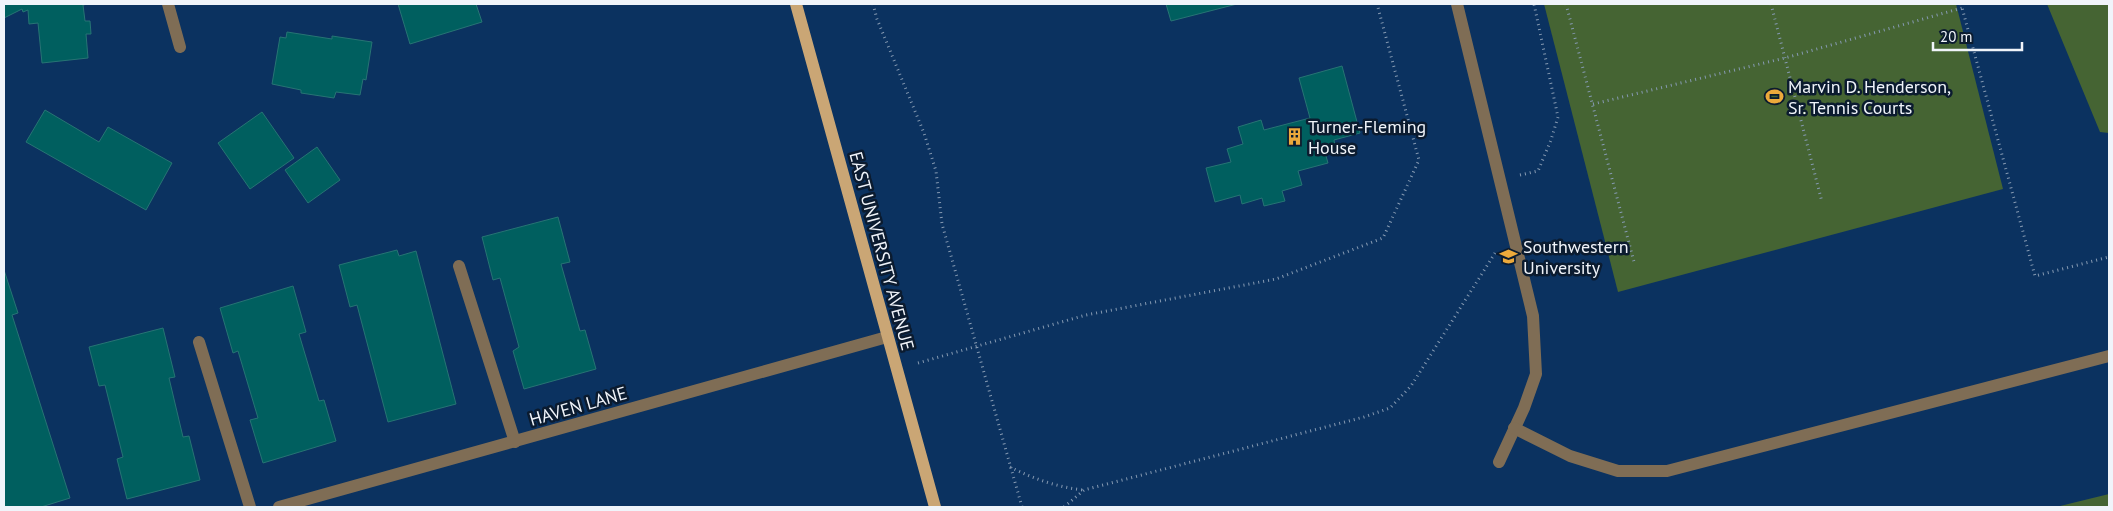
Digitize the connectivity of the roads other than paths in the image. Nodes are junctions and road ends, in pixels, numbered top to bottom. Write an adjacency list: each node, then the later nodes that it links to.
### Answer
1 (168, 4): 4 (street)
2 (796, 4): 6 (main road, EAST UNIVERSITY AVENUE)
3 (1457, 4): 9 (street)
4 (180, 47)
5 (459, 266): 10 (street)
6 (887, 337): 10 (street, HAVEN LANE); 14 (main road, EAST UNIVERSITY AVENUE)
7 (198, 342): 12 (street)
8 (2109, 356): 9 (street)
9 (1514, 428): 11 (street)
10 (514, 442): 13 (street, HAVEN LANE)
11 (1499, 462)
12 (250, 507)
13 (279, 507)
14 (935, 507)

